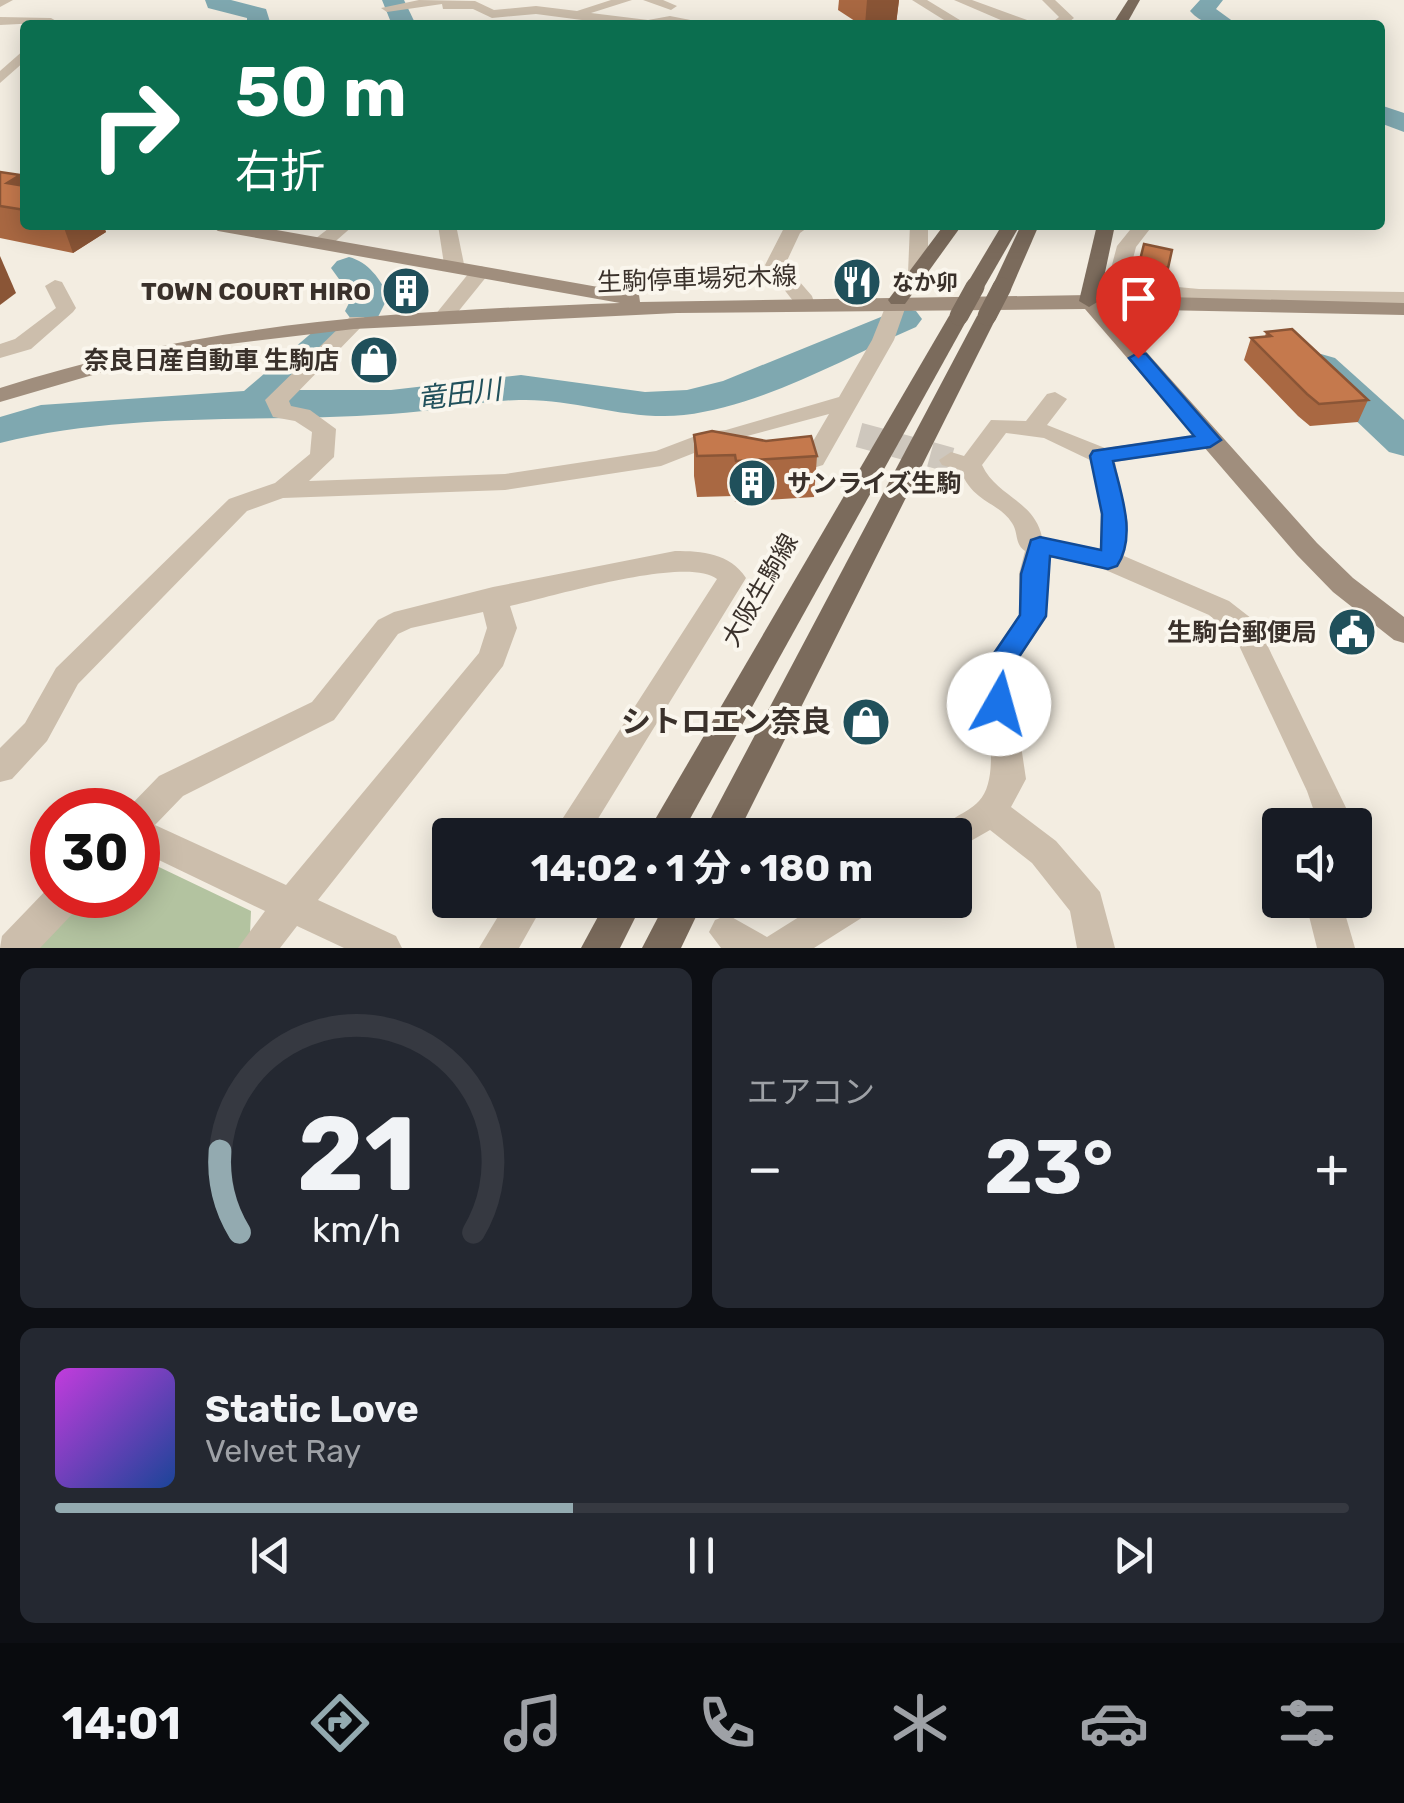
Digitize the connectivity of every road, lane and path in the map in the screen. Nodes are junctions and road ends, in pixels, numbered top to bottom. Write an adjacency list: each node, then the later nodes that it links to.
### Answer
1 (7, 0): 8 (street)
2 (626, 0): 10 (street)
3 (649, 0): 11 (street)
4 (918, 0): 14 (street)
5 (960, 0): 15 (street)
6 (1048, 0): 16 (street)
7 (445, 2): 9 (street); 10 (street)
8 (0, 4)
9 (390, 5)
10 (574, 14): 12 (street)
11 (671, 15): 13 (street)
12 (611, 20)
13 (645, 20)
14 (952, 20)
15 (1001, 20)
16 (1064, 20)
17 (20, 61): 18 (street)
18 (4, 85)
19 (247, 230): 29 (main road)
20 (339, 230): 29 (street)
21 (452, 230): 30 (street)
22 (795, 230): 37 (street)
23 (919, 230): 32 (street)
24 (949, 230): 32 (main road)
25 (1007, 230): 41 (main road, 大阪生駒線, bridge)
26 (1028, 230): 41 (main road, 大阪生駒線, bridge)
27 (1105, 230): 36 (main road)
28 (1140, 230): 34 (street)
29 (322, 243): 30 (main road)
30 (454, 264): 31 (main road)
31 (480, 272): 38 (main road); 40 (street)
32 (918, 273): 35 (main road)
33 (55, 286): 43 (street)
34 (1404, 298)
35 (898, 300): 36 (main road, 生駒停車場宛木線); 37 (main road, 生駒停車場宛木線); 46 (street)
36 (1089, 301): 39 (main road, 生駒停車場宛木線); 48 (main road)
37 (804, 302): 38 (main road, 生駒停車場宛木線)
38 (650, 308): 40 (main road, 生駒停車場宛木線)
39 (1404, 308)
40 (446, 314): 42 (main road, 生駒停車場宛木線)
41 (973, 316): 63 (main road, 大阪生駒線); 64 (main road, 大阪生駒線)
42 (357, 321): 44 (main road, 生駒停車場宛木線); 53 (street)
43 (0, 351)
44 (0, 394)
45 (1055, 399): 47 (street)
46 (845, 402): 50 (street); 52 (street)
47 (1033, 427): 49 (street); 54 (street)
48 (1210, 440): 49 (street); 57 (main road)
49 (1101, 456): 55 (street)
50 (661, 458): 51 (street); 53 (street)
51 (722, 460)
52 (757, 470)
53 (283, 490): 58 (street)
54 (1040, 546): 55 (street); 61 (street)
55 (1108, 560): 60 (street)
56 (494, 597): 59 (street); 62 (street); 67 (street)
57 (1404, 632)
58 (0, 770)
59 (160, 797)
60 (1330, 808)
61 (990, 811): 65 (street); 81 (street)
62 (581, 818)
63 (673, 818)
64 (728, 818)
65 (972, 823)
66 (160, 844): 67 (street)
67 (290, 906): 75 (street); 76 (street)
68 (44, 918): 74 (street)
69 (517, 918): 77 (street)
70 (616, 918): 78 (main road)
71 (677, 918): 79 (main road)
72 (829, 918): 80 (street)
73 (1328, 918): 82 (street)
74 (16, 948)
75 (257, 948)
76 (383, 948)
77 (498, 948)
78 (600, 948)
79 (661, 948)
80 (781, 948)
81 (1096, 948)
82 (1336, 948)

